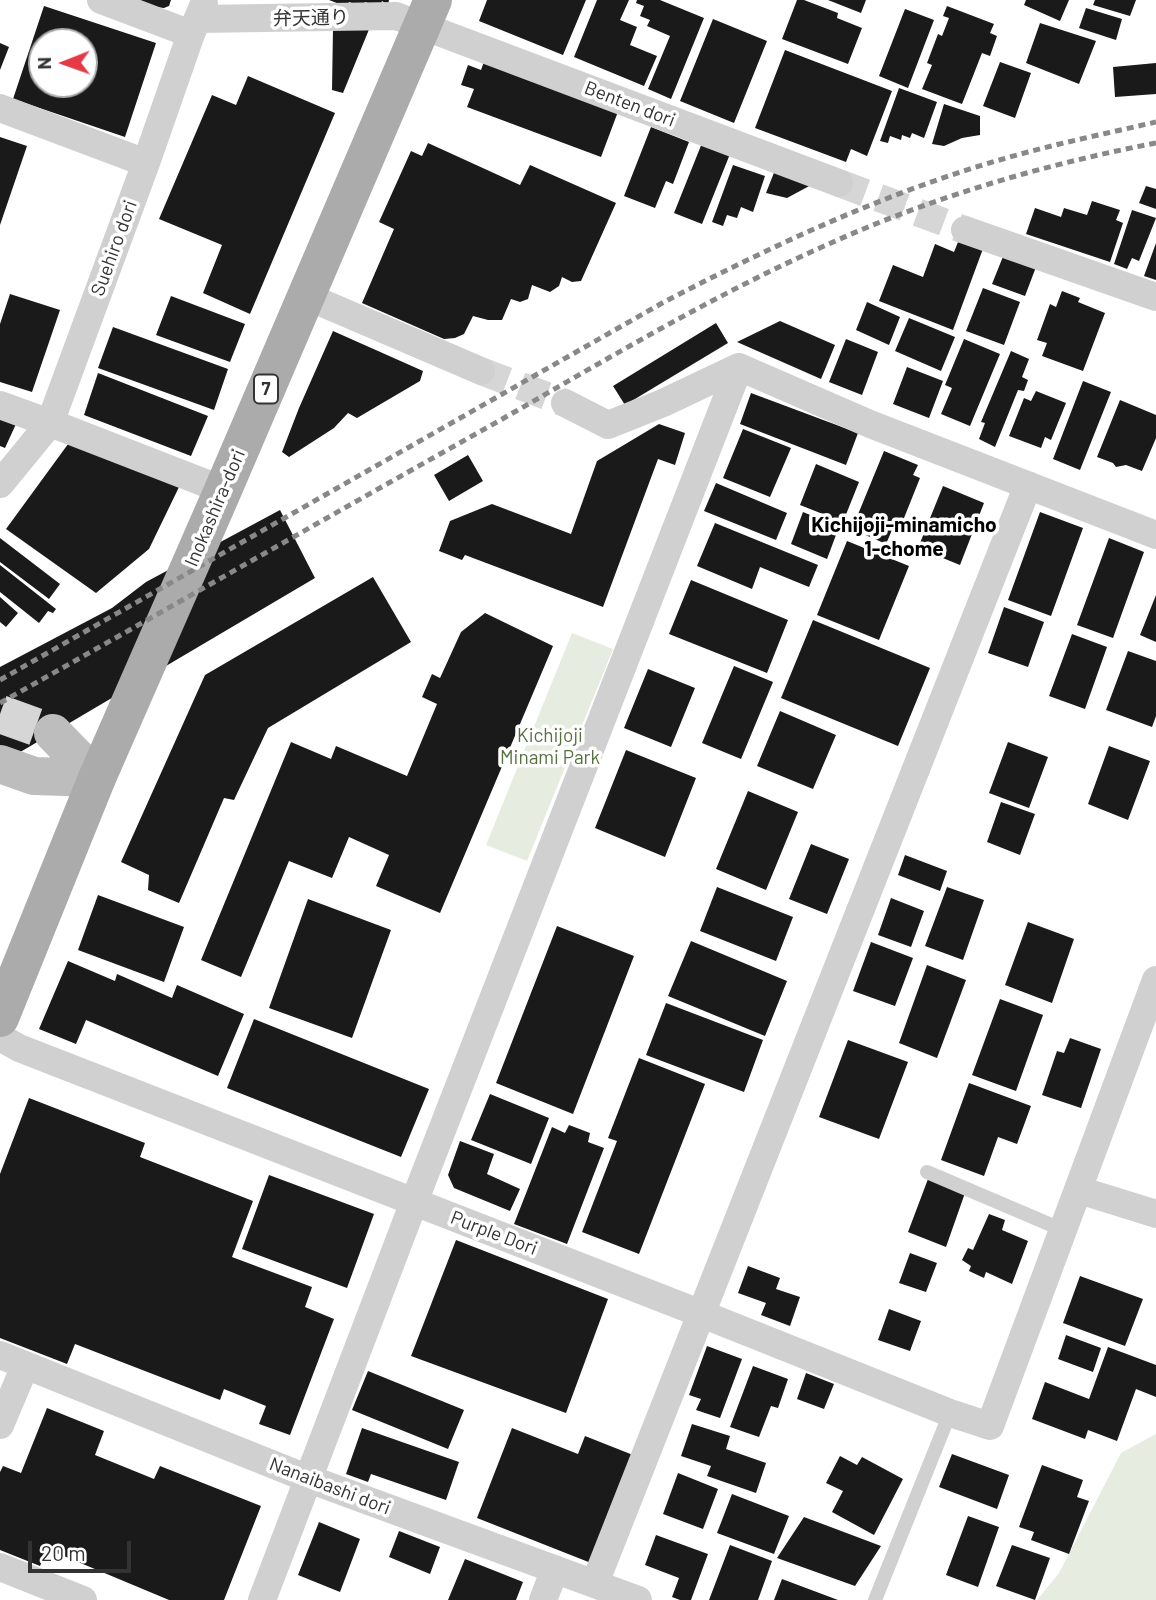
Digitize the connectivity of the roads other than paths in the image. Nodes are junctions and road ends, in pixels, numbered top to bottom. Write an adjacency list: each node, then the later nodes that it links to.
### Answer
1 (101, 0): 3 (street, 弁天通り)
2 (427, 13): 3 (street, 弁天通り); 6 (street, Benten dori); 8 (main road, Inokashira-dori / 7)
3 (198, 18): 5 (street, Suehiro dori)
4 (0, 108): 5 (street)
5 (146, 163): 14 (street, Suehiro dori)
6 (839, 183)
7 (965, 230): 9 (street)
8 (306, 296): 11 (street); 17 (main road, Inokashira-dori / 7)
9 (1156, 298)
10 (739, 367): 12 (street); 16 (street); 27 (street)
11 (481, 371)
12 (565, 403)
13 (0, 405): 14 (street)
14 (50, 423): 15 (street, Suehiro dori); 17 (street)
15 (0, 484)
16 (1028, 485): 18 (street); 30 (street)
17 (223, 490): 21 (main road, Inokashira-dori / 7)
18 (1156, 536)
19 (53, 733): 21 (street)
20 (0, 764): 21 (street)
21 (97, 778): 23 (main road, Inokashira-dori / 7)
22 (1156, 980): 26 (street)
23 (0, 1018)
24 (0, 1037): 27 (street, Purple Dori)
25 (927, 1172): 29 (lane)
26 (1079, 1190): 28 (street); 29 (street)
27 (414, 1202): 30 (street, Purple Dori); 34 (street)
28 (1156, 1214)
29 (1063, 1230): 32 (street, Purple Dori)
30 (702, 1314): 32 (street, Purple Dori); 37 (street)
31 (12, 1361): 33 (street); 34 (street, Nanaibashi dori)
32 (950, 1413): 42 (lane)
33 (0, 1425)
34 (309, 1479): 36 (street, Nanaibashi dori); 39 (street)
35 (0, 1567): 38 (street)
36 (555, 1569): 37 (street, Nanaibashi dori); 40 (street)
37 (595, 1583): 41 (street, Nanaibashi dori)
38 (83, 1600)
39 (262, 1600)
40 (543, 1600)
41 (638, 1600)
42 (875, 1600)

